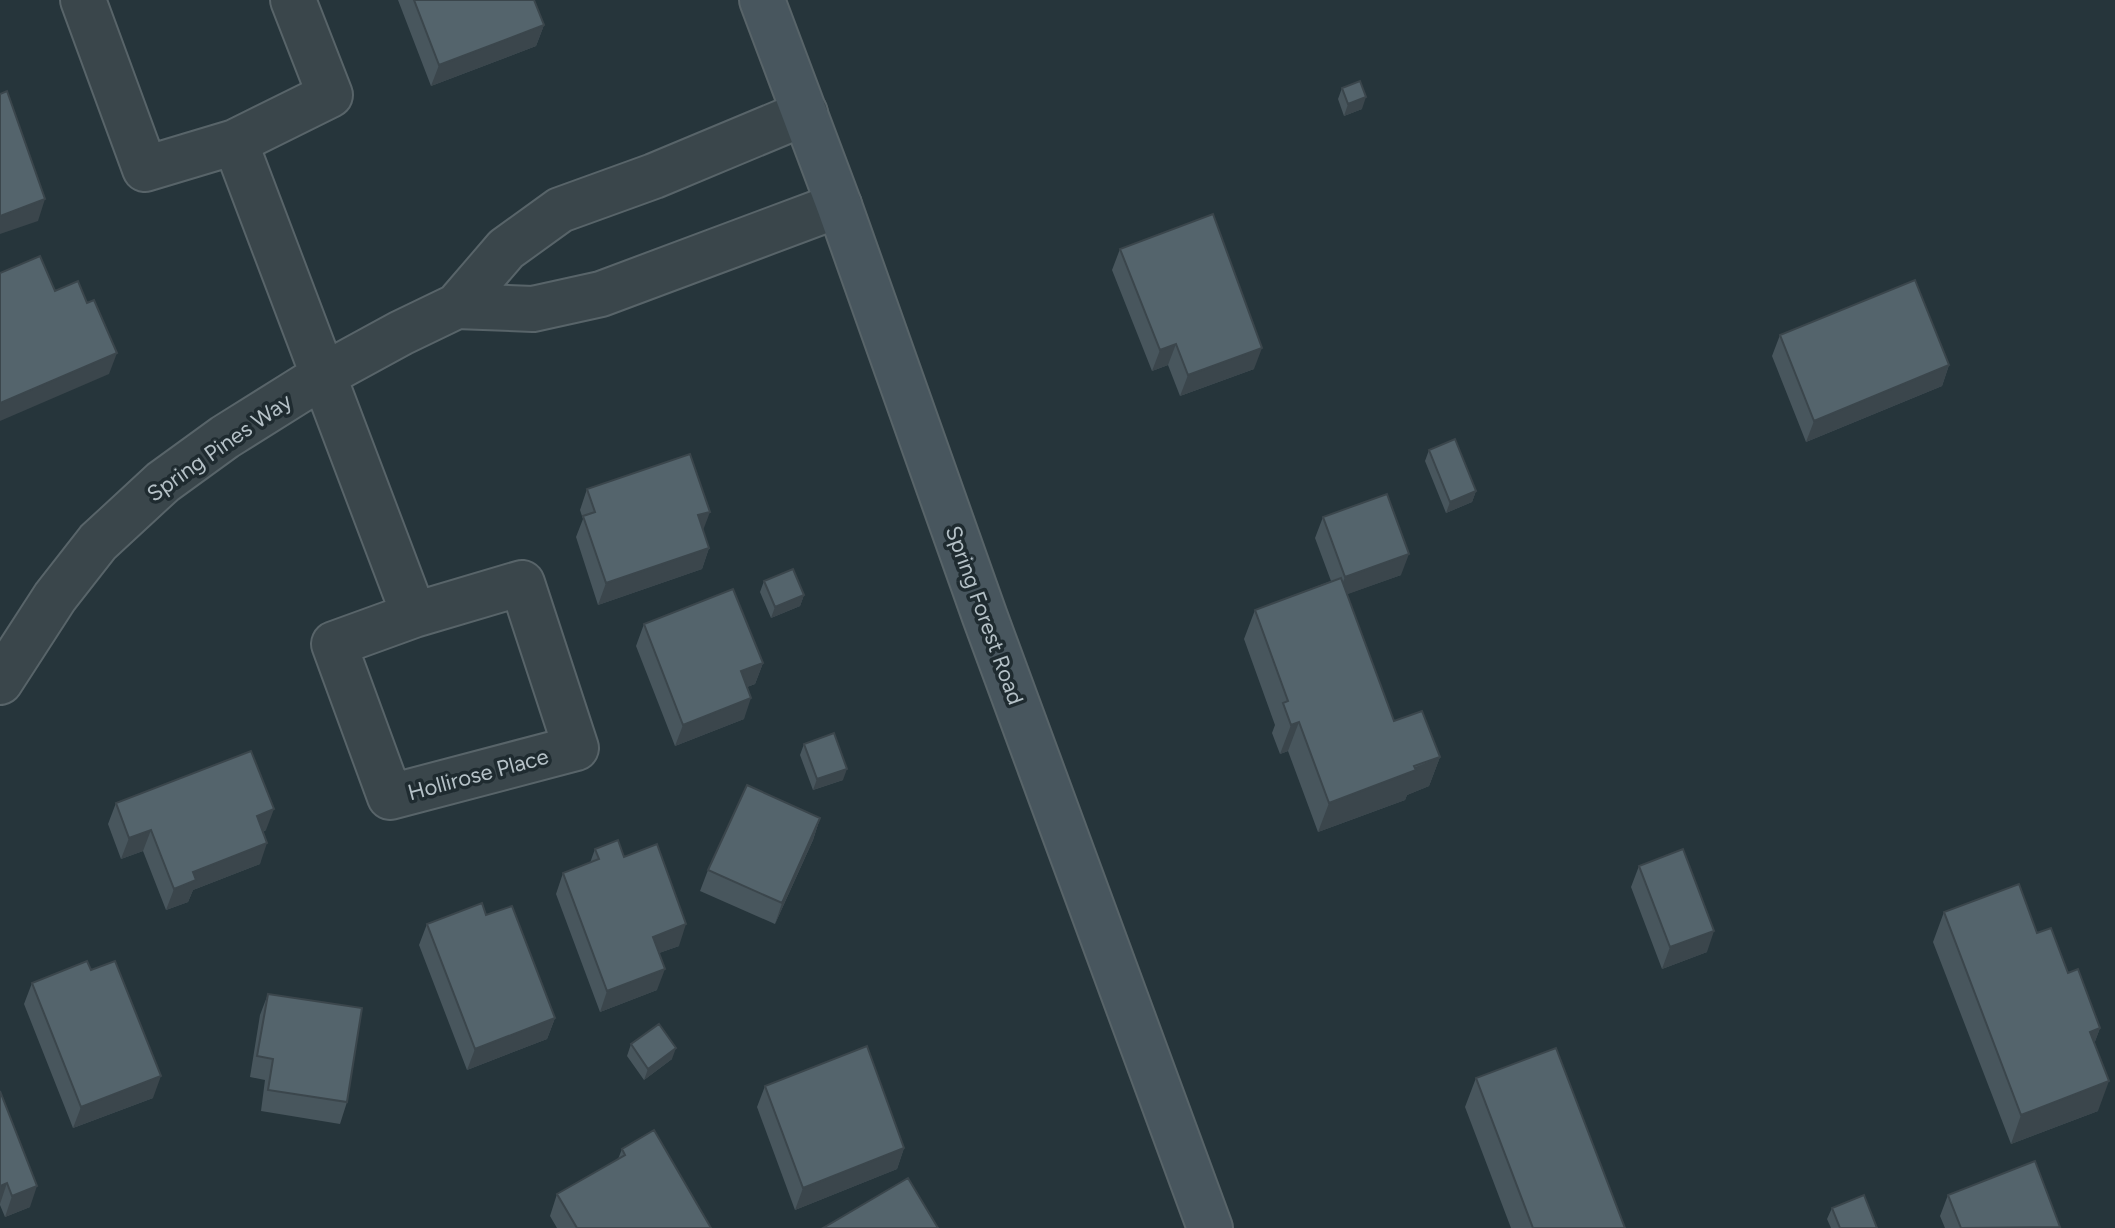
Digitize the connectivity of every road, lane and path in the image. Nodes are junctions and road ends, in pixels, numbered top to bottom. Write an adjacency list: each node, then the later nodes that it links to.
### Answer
1 (83, 0): 5 (street)
2 (293, 0): 5 (street)
3 (762, 0): 4 (main road, Spring Forest Road)
4 (805, 113): 6 (main road, Spring Forest Road); 7 (street, Spring Pines Way)
5 (235, 142): 8 (street)
6 (839, 205): 7 (street, Spring Pines Way); 11 (main road, Spring Forest Road)
7 (457, 306): 8 (street, Spring Pines Way)
8 (324, 375): 9 (street); 10 (street, Spring Pines Way)
9 (414, 615): 9 (street, Hollirose Place)
10 (0, 682)
11 (1210, 1228)

